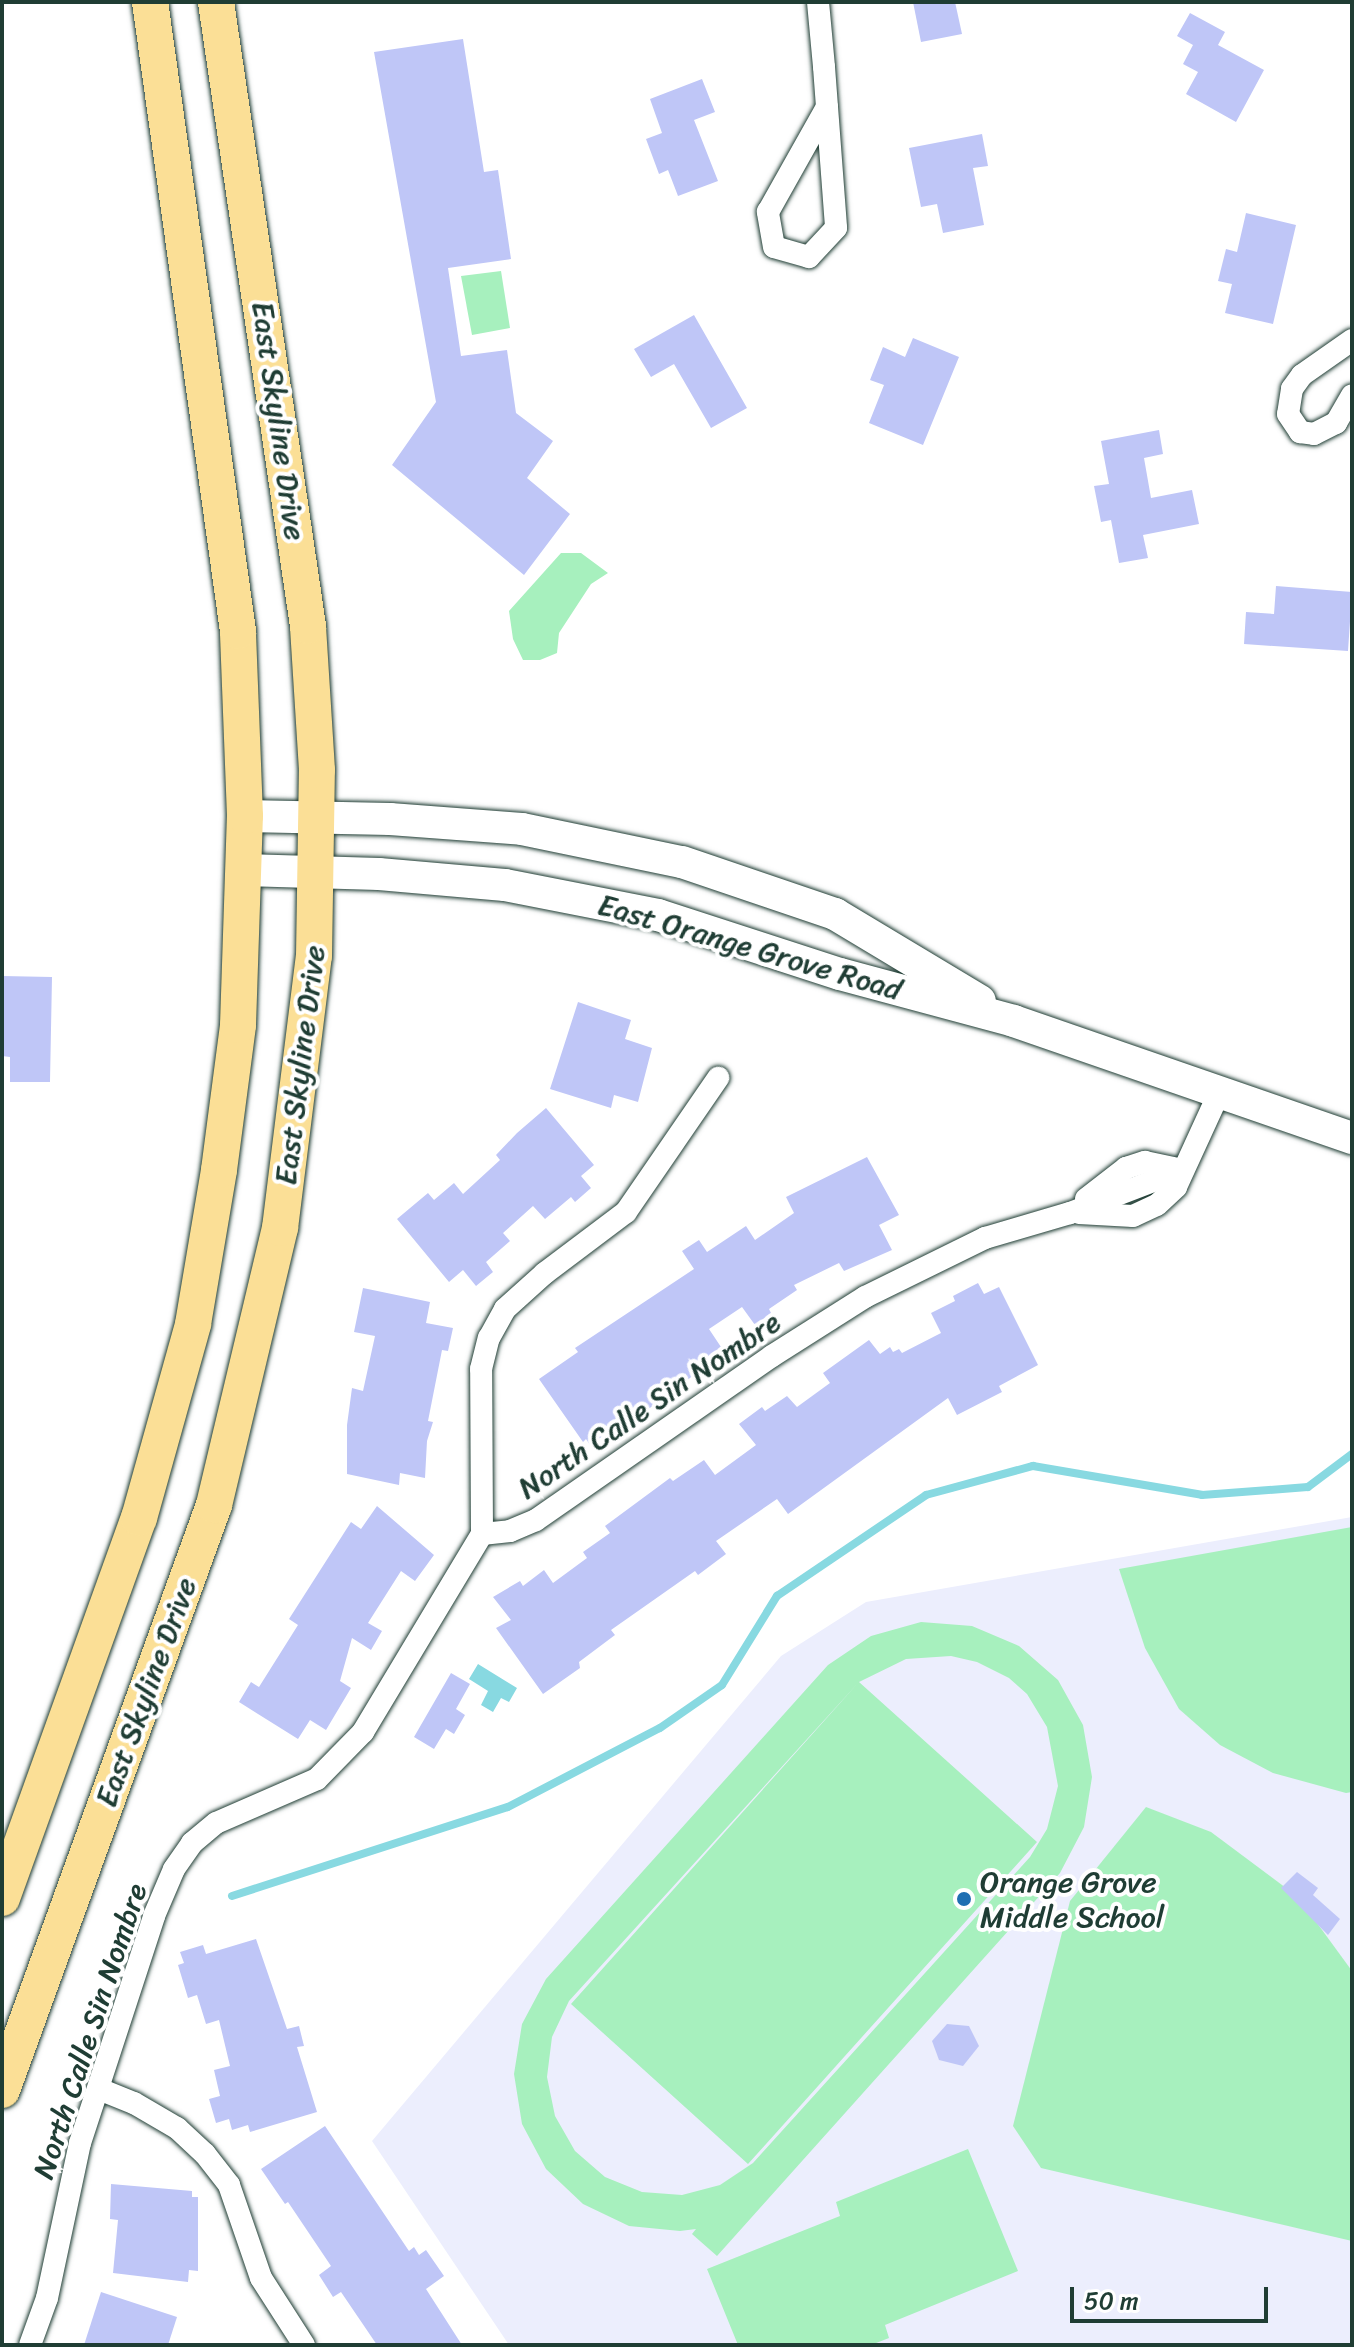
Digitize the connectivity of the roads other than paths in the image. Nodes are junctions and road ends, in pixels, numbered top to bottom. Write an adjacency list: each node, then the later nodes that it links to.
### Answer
1 (150, 2): 7 (main road)
2 (216, 2): 8 (main road, East Skyline Drive)
3 (818, 2): 4 (street)
4 (827, 107): 4 (street)
5 (1352, 340): 6 (street)
6 (1352, 395)
7 (245, 816): 8 (main road, East Orange Grove Road); 9 (main road)
8 (317, 816): 10 (main road, East Skyline Drive); 11 (main road, East Orange Grove Road)
9 (244, 870): 10 (main road, East Orange Grove Road); 18 (main road)
10 (317, 871): 11 (main road, East Orange Grove Road); 20 (main road, East Skyline Drive)
11 (1014, 1021): 13 (main road, East Orange Grove Road)
12 (718, 1078): 17 (street)
13 (1220, 1091): 14 (main road, East Orange Grove Road); 15 (street, North Calle Sin Nombre)
14 (1352, 1138)
15 (1182, 1170): 16 (street, North Calle Sin Nombre); 16 (street, North Calle Sin Nombre)
16 (1070, 1213): 17 (street, North Calle Sin Nombre)
17 (482, 1534): 19 (street, North Calle Sin Nombre)
18 (2, 1898)
19 (99, 2089): 21 (street, North Calle Sin Nombre); 22 (street)
20 (2, 2090)
21 (30, 2345)
22 (304, 2345)

